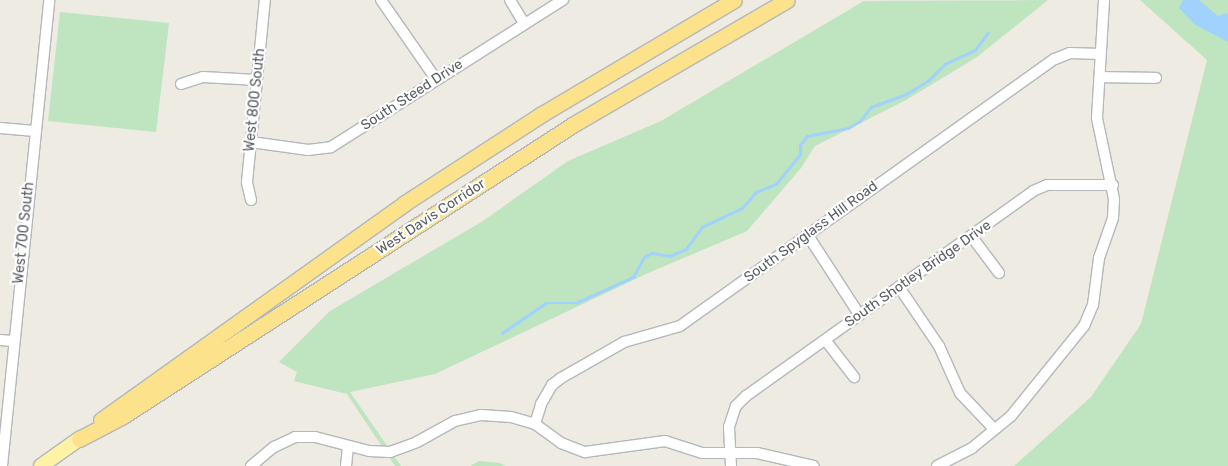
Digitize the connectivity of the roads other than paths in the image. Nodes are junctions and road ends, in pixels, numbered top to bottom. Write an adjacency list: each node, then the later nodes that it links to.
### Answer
1 (49, 0): 17 (street, West 700 South)
2 (265, 0): 14 (street, West 800 South)
3 (380, 0): 13 (street)
4 (510, 0): 9 (street)
5 (563, 0): 9 (street, South Steed Drive)
6 (734, 0): 32 (highway, West Davis Corridor)
7 (787, 0): 32 (highway, West Davis Corridor)
8 (1104, 0): 10 (street)
9 (524, 23): 13 (street, South Steed Drive)
10 (1100, 54): 11 (street); 21 (street, South Spyglass Hill Road)
11 (1100, 76): 12 (street); 19 (street)
12 (1156, 78)
13 (436, 79): 18 (street, South Steed Drive)
14 (256, 80): 15 (street); 18 (street, West 800 South)
15 (181, 84)
16 (0, 128): 17 (street)
17 (35, 131): 28 (street, West 700 South)
18 (250, 142): 20 (street, West 800 South)
19 (1114, 184): 22 (street, South Shotley Bridge Drive); 31 (street)
20 (251, 200)
21 (807, 234): 25 (street); 30 (street, South Spyglass Hill Road)
22 (972, 237): 23 (street); 24 (street, South Shotley Bridge Drive)
23 (999, 273)
24 (899, 287): 25 (street, South Shotley Bridge Drive); 31 (street)
25 (859, 314): 27 (street, South Shotley Bridge Drive)
26 (0, 340): 28 (street)
27 (826, 341): 29 (street); 34 (street, South Shotley Bridge Drive)
28 (13, 342): 35 (street, West 700 South)
29 (854, 377)
30 (536, 424): 33 (street); 34 (street)
31 (994, 429): 41 (street)
32 (79, 439): 36 (main road, West Davis Corridor)
33 (348, 446): 37 (street); 38 (street)
34 (730, 452): 39 (street); 40 (street)
35 (2, 466)
36 (40, 466)
37 (251, 466)
38 (346, 466)
39 (731, 466)
40 (814, 466)
41 (936, 466)

